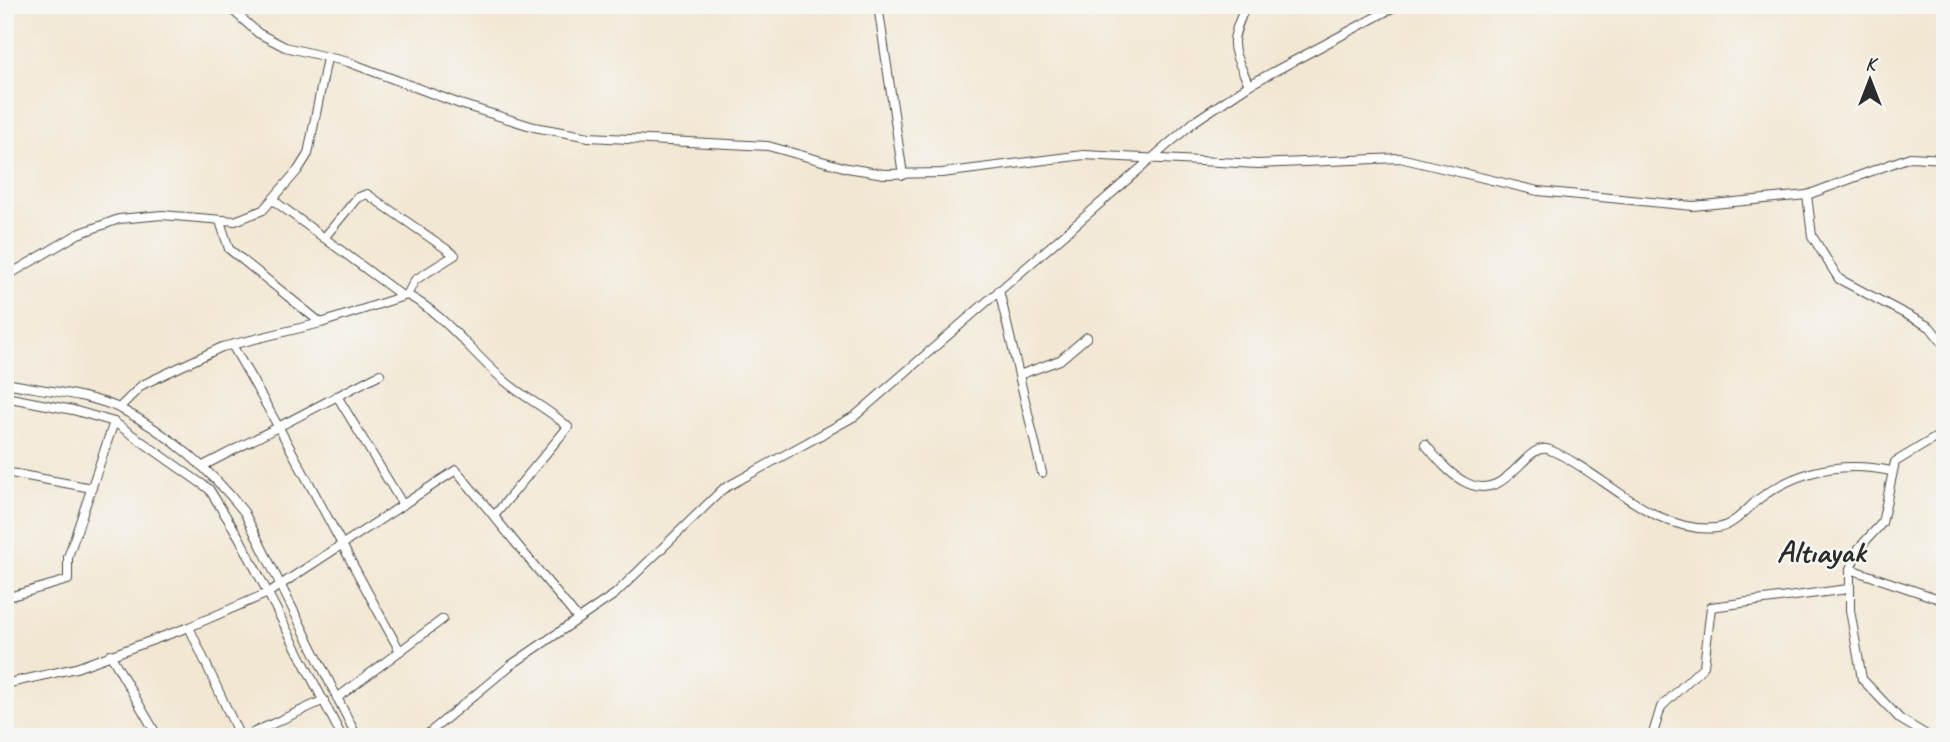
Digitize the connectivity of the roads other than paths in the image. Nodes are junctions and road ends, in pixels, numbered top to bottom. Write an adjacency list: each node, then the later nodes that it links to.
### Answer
1 (228, 5): 5 (street)
2 (878, 5): 9 (street)
3 (1246, 5): 6 (street)
4 (1398, 5): 6 (street)
5 (327, 58): 9 (street); 11 (street)
6 (1249, 85): 7 (street)
7 (1149, 158): 9 (street); 10 (street); 15 (street)
8 (1945, 159): 10 (street)
9 (903, 175)
10 (1807, 195): 20 (street)
11 (273, 200): 12 (street); 13 (street)
12 (220, 221): 14 (street); 17 (street)
13 (324, 238): 16 (street); 16 (street)
14 (5, 277)
15 (999, 290): 22 (street); 46 (street)
16 (404, 295): 17 (street); 37 (street)
17 (321, 323): 19 (street)
18 (1087, 338): 22 (street)
19 (232, 345): 26 (street); 28 (street)
20 (1945, 346)
21 (380, 374): 24 (street)
22 (1019, 375): 34 (street)
23 (5, 383): 26 (street)
24 (337, 396): 28 (street); 36 (street)
25 (5, 397): 27 (street)
26 (119, 408): 31 (street)
27 (114, 422): 35 (street); 42 (street)
28 (280, 425): 31 (street); 38 (street)
29 (1945, 432): 32 (street)
30 (1425, 444): 32 (street)
31 (203, 466): 40 (street)
32 (1891, 471): 39 (street)
33 (5, 472): 35 (street)
34 (1042, 473)
35 (92, 488): 43 (street)
36 (403, 505): 37 (street); 38 (street)
37 (494, 516): 46 (street)
38 (341, 547): 40 (street); 48 (street)
39 (1850, 569): 41 (street); 44 (street)
40 (281, 586): 42 (street); 51 (street)
41 (1848, 589): 58 (street); 59 (street)
42 (268, 593): 47 (street); 52 (street)
43 (5, 598)
44 (1945, 601)
45 (443, 618): 48 (street)
46 (578, 619): 57 (street)
47 (188, 627): 49 (street); 54 (street)
48 (400, 651): 51 (street)
49 (110, 654): 50 (street); 53 (street)
50 (5, 684)
51 (337, 698): 56 (street)
52 (324, 700): 54 (street); 55 (street)
53 (158, 737)
54 (242, 737)
55 (342, 737)
56 (357, 737)
57 (424, 737)
58 (1651, 737)
59 (1930, 737)

